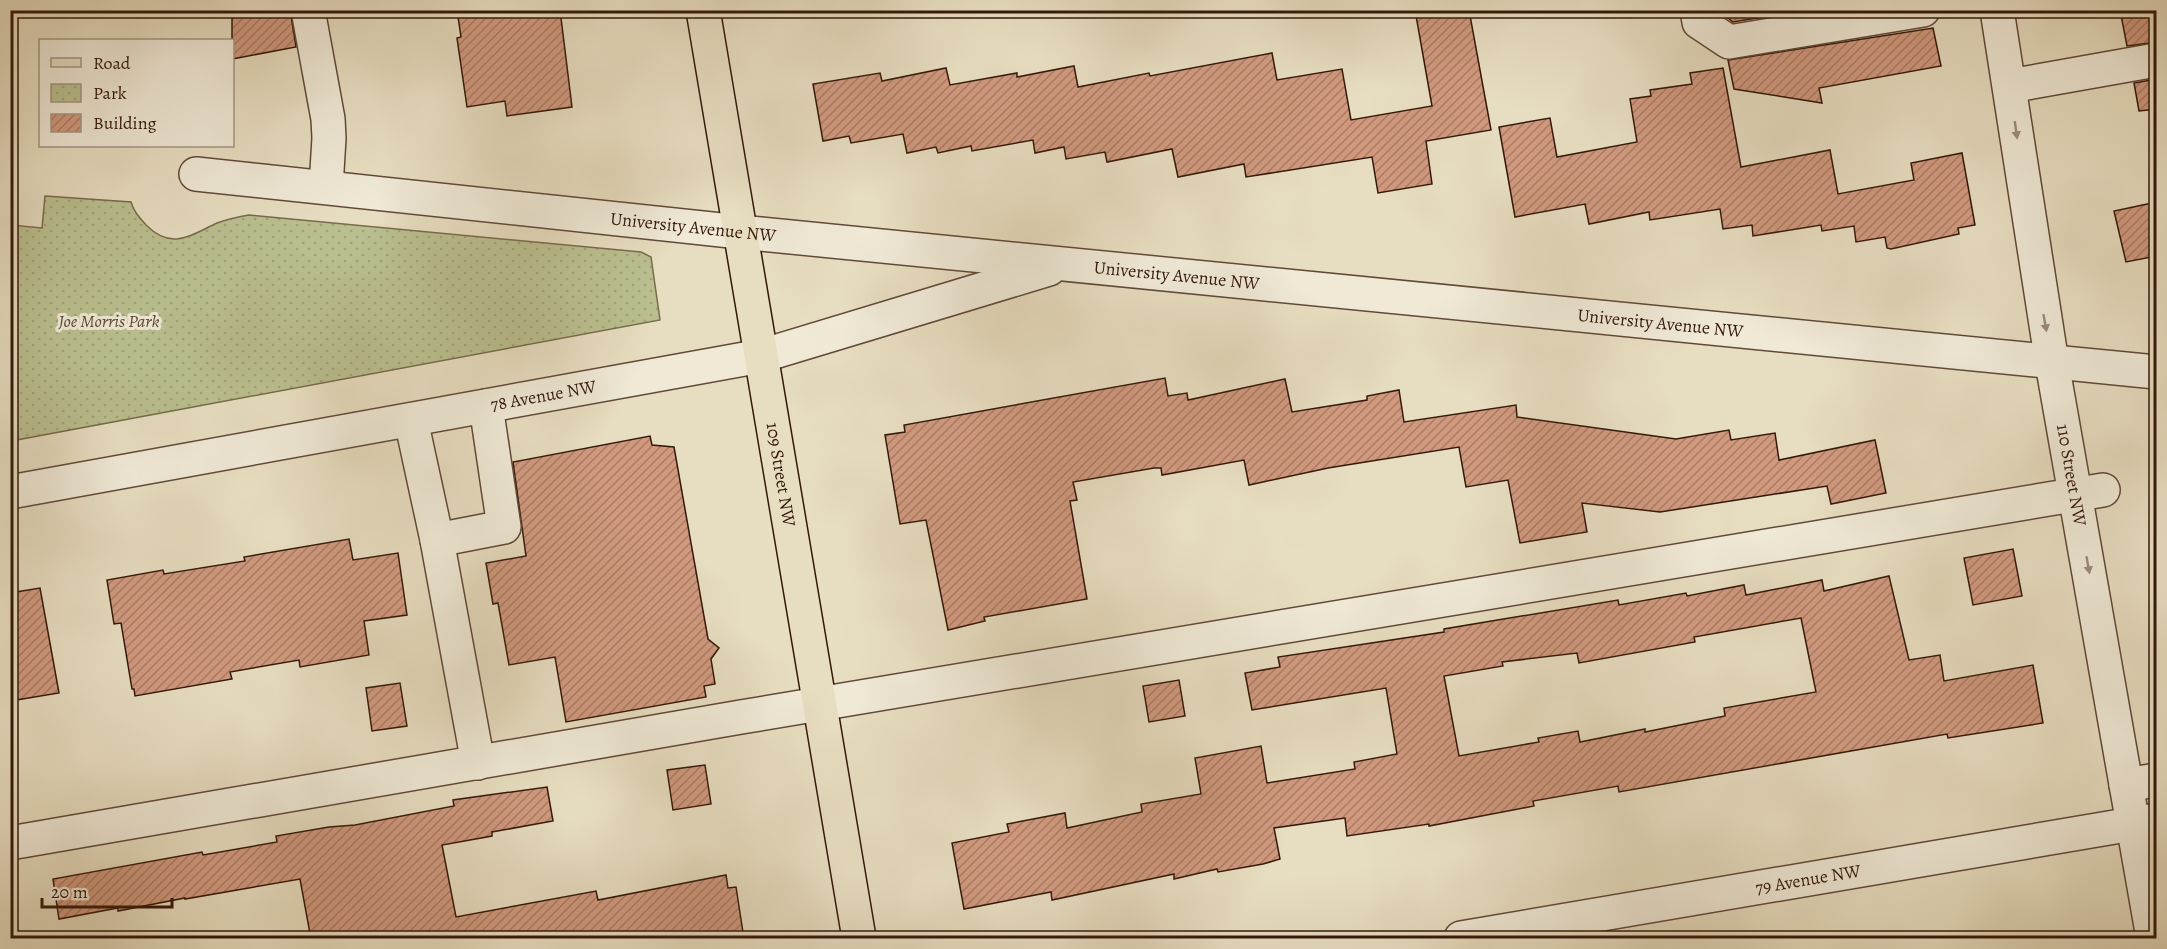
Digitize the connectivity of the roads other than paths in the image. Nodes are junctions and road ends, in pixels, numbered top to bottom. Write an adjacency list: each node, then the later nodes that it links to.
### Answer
1 (308, 10): 9 (street)
2 (703, 10): 10 (main road, 109 Street NW)
3 (1697, 10): 4 (street)
4 (1923, 10)
5 (1996, 10): 7 (street, 110 Street NW)
6 (2157, 60): 7 (street)
7 (2010, 86): 13 (street, 110 Street NW, one-way to 13)
8 (196, 174): 9 (street, University Avenue NW)
9 (326, 187): 10 (street, University Avenue NW)
10 (740, 232): 11 (street, University Avenue NW); 12 (main road, 109 Street NW)
11 (1065, 264): 12 (street, 78 Avenue NW); 13 (street, University Avenue NW)
12 (761, 356): 15 (street, 78 Avenue NW); 20 (main road, 109 Street NW)
13 (2052, 363): 14 (street, University Avenue NW); 18 (street, 110 Street NW)
14 (2157, 372)
15 (486, 406): 16 (street, 78 Avenue NW); 19 (street)
16 (411, 420): 17 (street, 78 Avenue NW); 19 (street)
17 (10, 492)
18 (2090, 493): 20 (street); 22 (street, 110 Street NW, one-way to 22)
19 (437, 540): 21 (street)
20 (820, 704): 21 (street); 25 (main road, 109 Street NW)
21 (478, 763): 24 (street)
22 (2141, 782): 23 (street, 110 Street NW)
23 (2144, 822): 26 (street, 79 Avenue NW); 27 (street, 110 Street NW)
24 (10, 843)
25 (859, 939)
26 (1461, 939)
27 (2153, 939)

